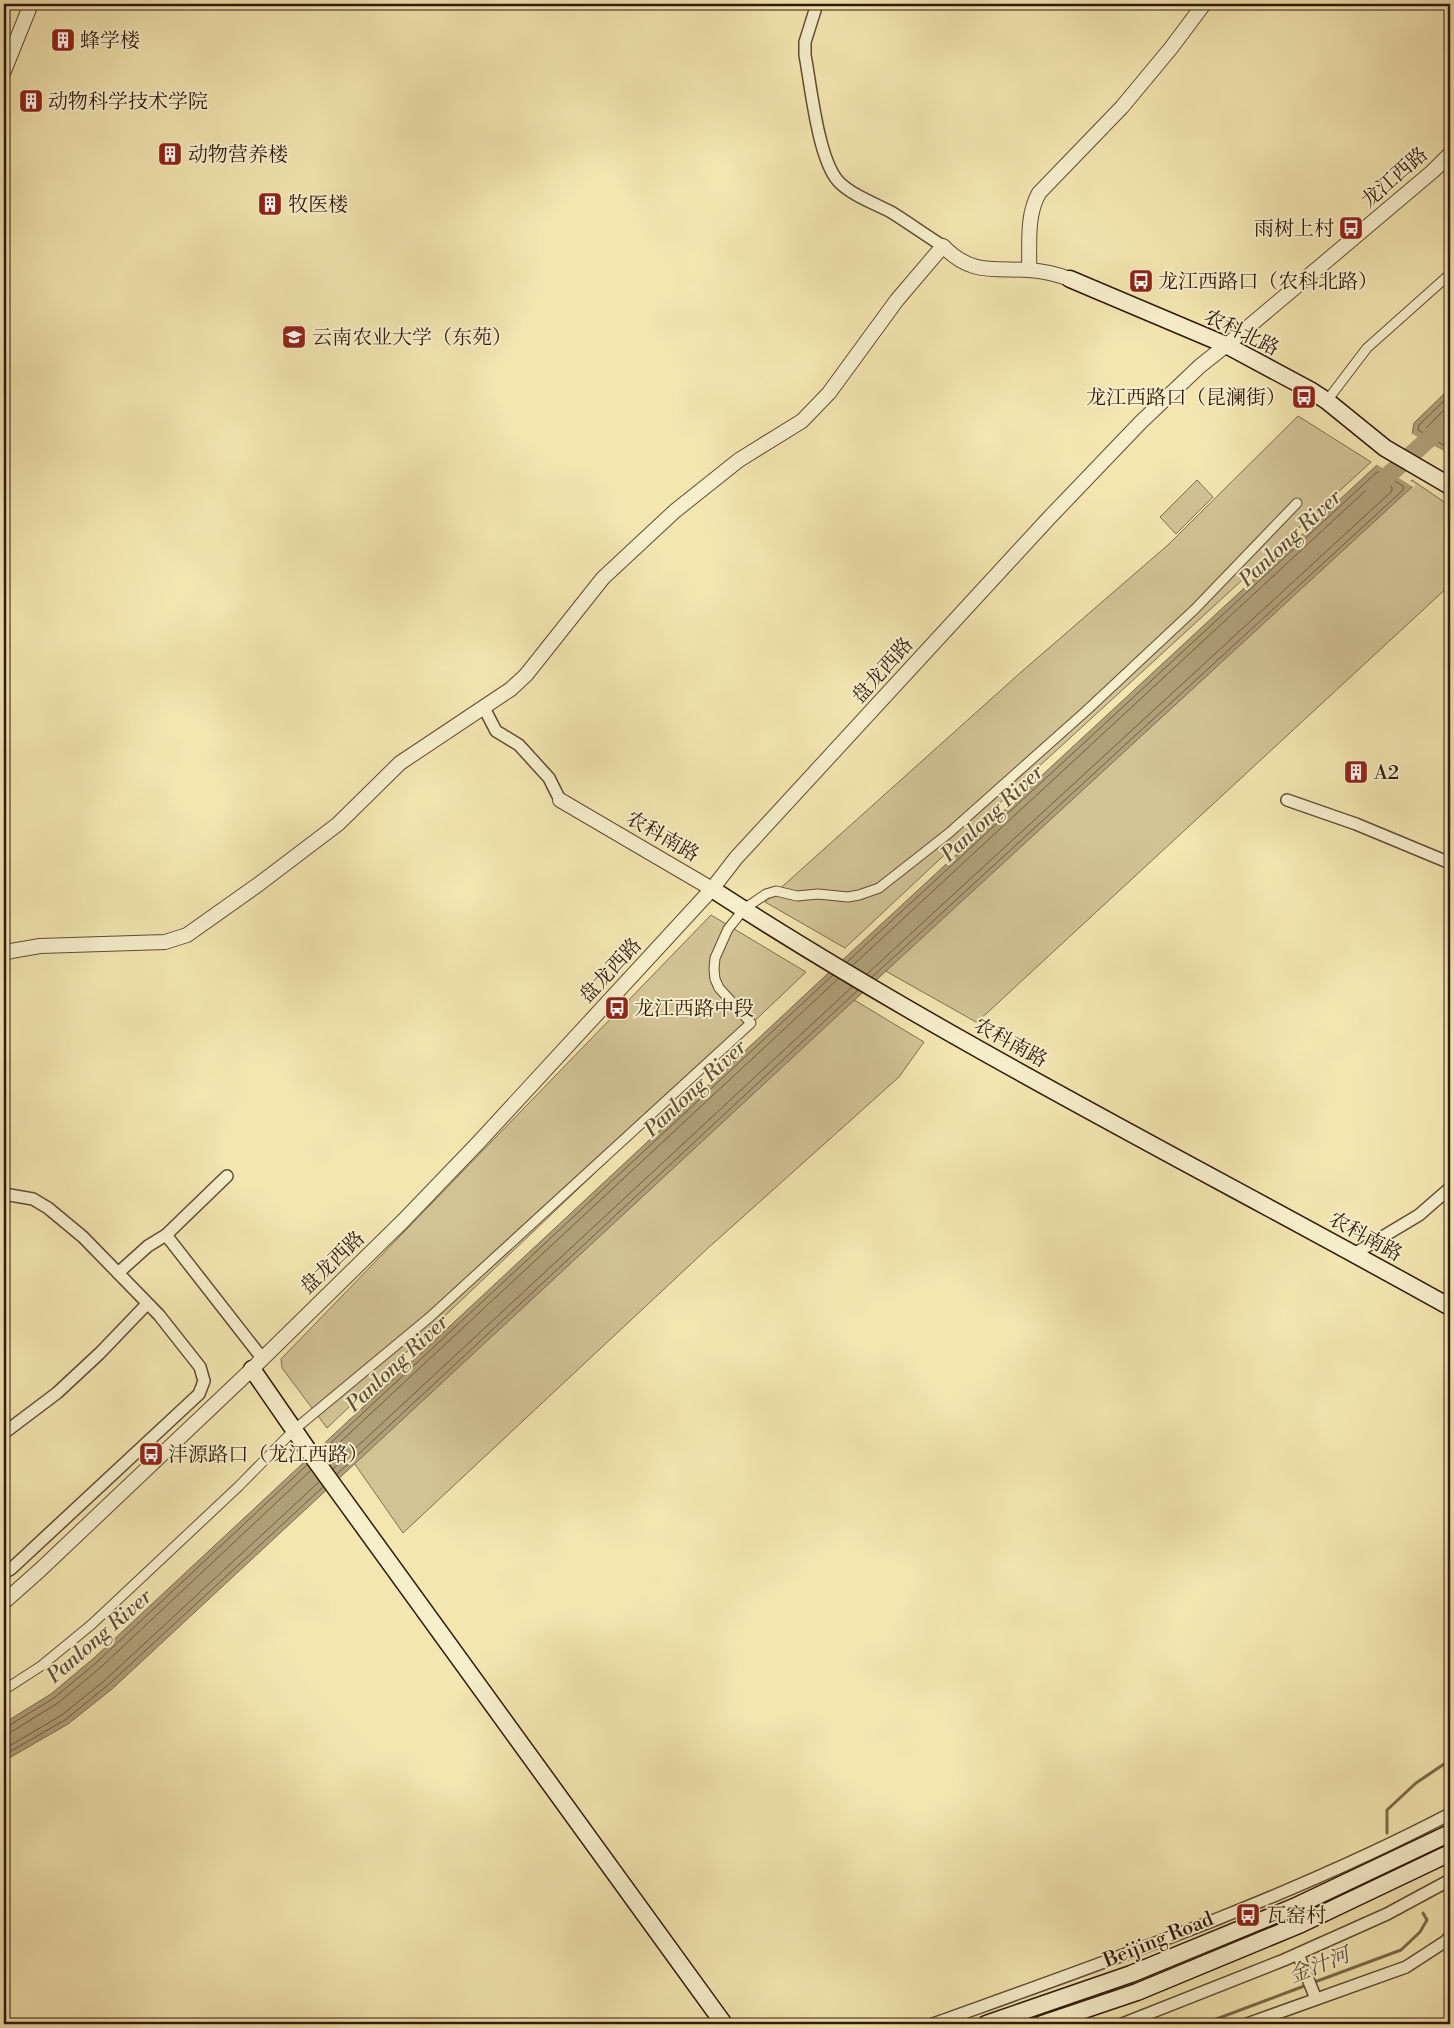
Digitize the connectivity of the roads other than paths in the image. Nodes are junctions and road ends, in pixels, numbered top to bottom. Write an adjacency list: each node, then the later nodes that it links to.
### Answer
1 (31, 4): 4 (street)
2 (817, 4): 6 (street)
3 (1204, 4): 7 (street)
4 (4, 71)
5 (1450, 154): 10 (street, 龙江西路)
6 (943, 246): 7 (street); 15 (street)
7 (1029, 270): 9 (street)
8 (1450, 274): 11 (street)
9 (1070, 279): 10 (main road, 农科北路)
10 (1230, 342): 11 (main road, 农科北路); 12 (main road, 农科北路); 19 (street, 盘龙西路)
11 (1332, 394): 12 (main road, 农科北路)
12 (1387, 444): 13 (main road)
13 (1449, 482)
14 (1297, 503): 20 (street)
15 (484, 708): 16 (street); 21 (street)
16 (560, 800): 19 (street, 农科南路)
17 (1287, 800): 18 (street)
18 (1450, 863)
19 (712, 889): 20 (main road, 农科南路); 30 (street, 盘龙西路)
20 (744, 909): 26 (main road, 农科南路); 31 (street)
21 (4, 954)
22 (227, 1176): 25 (street)
23 (1450, 1188): 26 (street)
24 (4, 1194): 27 (street)
25 (166, 1235): 27 (street); 30 (street)
26 (1354, 1254): 29 (main road, 农科南路)
27 (118, 1273): 28 (street)
28 (147, 1304): 32 (street); 33 (street)
29 (1450, 1306)
30 (257, 1364): 31 (main road); 34 (street, 盘龙西路)
31 (295, 1430): 35 (street); 43 (main road)
32 (4, 1433)
33 (4, 1573)
34 (4, 1602)
35 (4, 1690)
36 (1450, 1814): 44 (street)
37 (1450, 1833): 45 (main road, Beijing Road)
38 (1450, 1853): 46 (main road, Beijing Road)
39 (1450, 1880): 41 (street)
40 (1450, 1936): 42 (street)
41 (1298, 1954): 42 (street); 47 (street)
42 (1314, 1995): 48 (street)
43 (724, 2024)
44 (933, 2024)
45 (986, 2024)
46 (1042, 2024)
47 (1122, 2024)
48 (1247, 2024)

